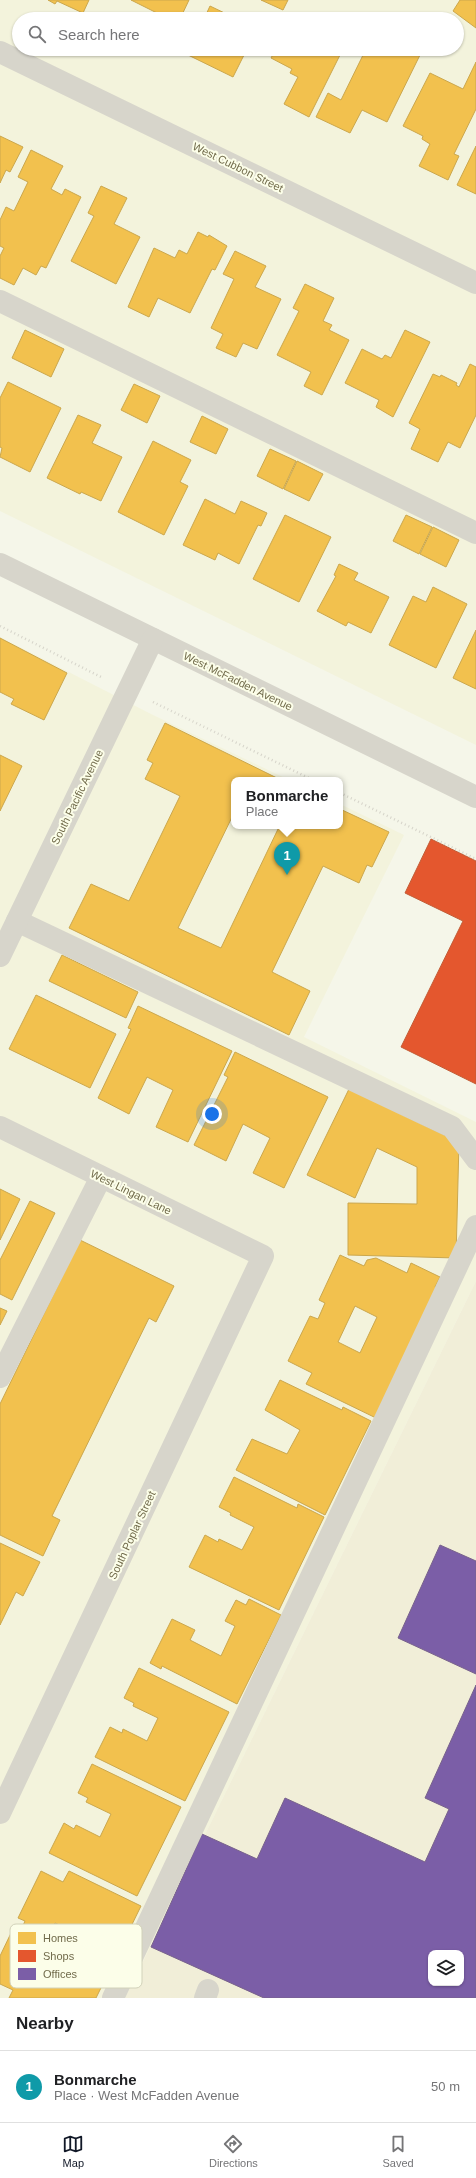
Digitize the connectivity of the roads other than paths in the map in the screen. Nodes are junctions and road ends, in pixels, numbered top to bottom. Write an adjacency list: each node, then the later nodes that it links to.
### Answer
1 (0, 52): 2 (street, West Cubbon Street)
2 (476, 283)
3 (0, 301): 4 (street)
4 (476, 533)
5 (0, 564): 6 (street, West McFadden Avenue)
6 (154, 639): 7 (street, West McFadden Avenue); 8 (street, South Pacific Avenue)
7 (476, 797)
8 (17, 921): 9 (street, South Pacific Avenue); 11 (street)
9 (0, 956)
10 (0, 1127): 12 (street, West Lingan Lane)
11 (476, 1159)
12 (101, 1177): 14 (street, West Lingan Lane); 15 (street)
13 (476, 1226): 17 (street)
14 (263, 1256): 16 (street, South Poplar Street)
15 (0, 1377)
16 (0, 1813)
17 (142, 1936)
18 (118, 1988): 19 (street)
19 (113, 1998)

